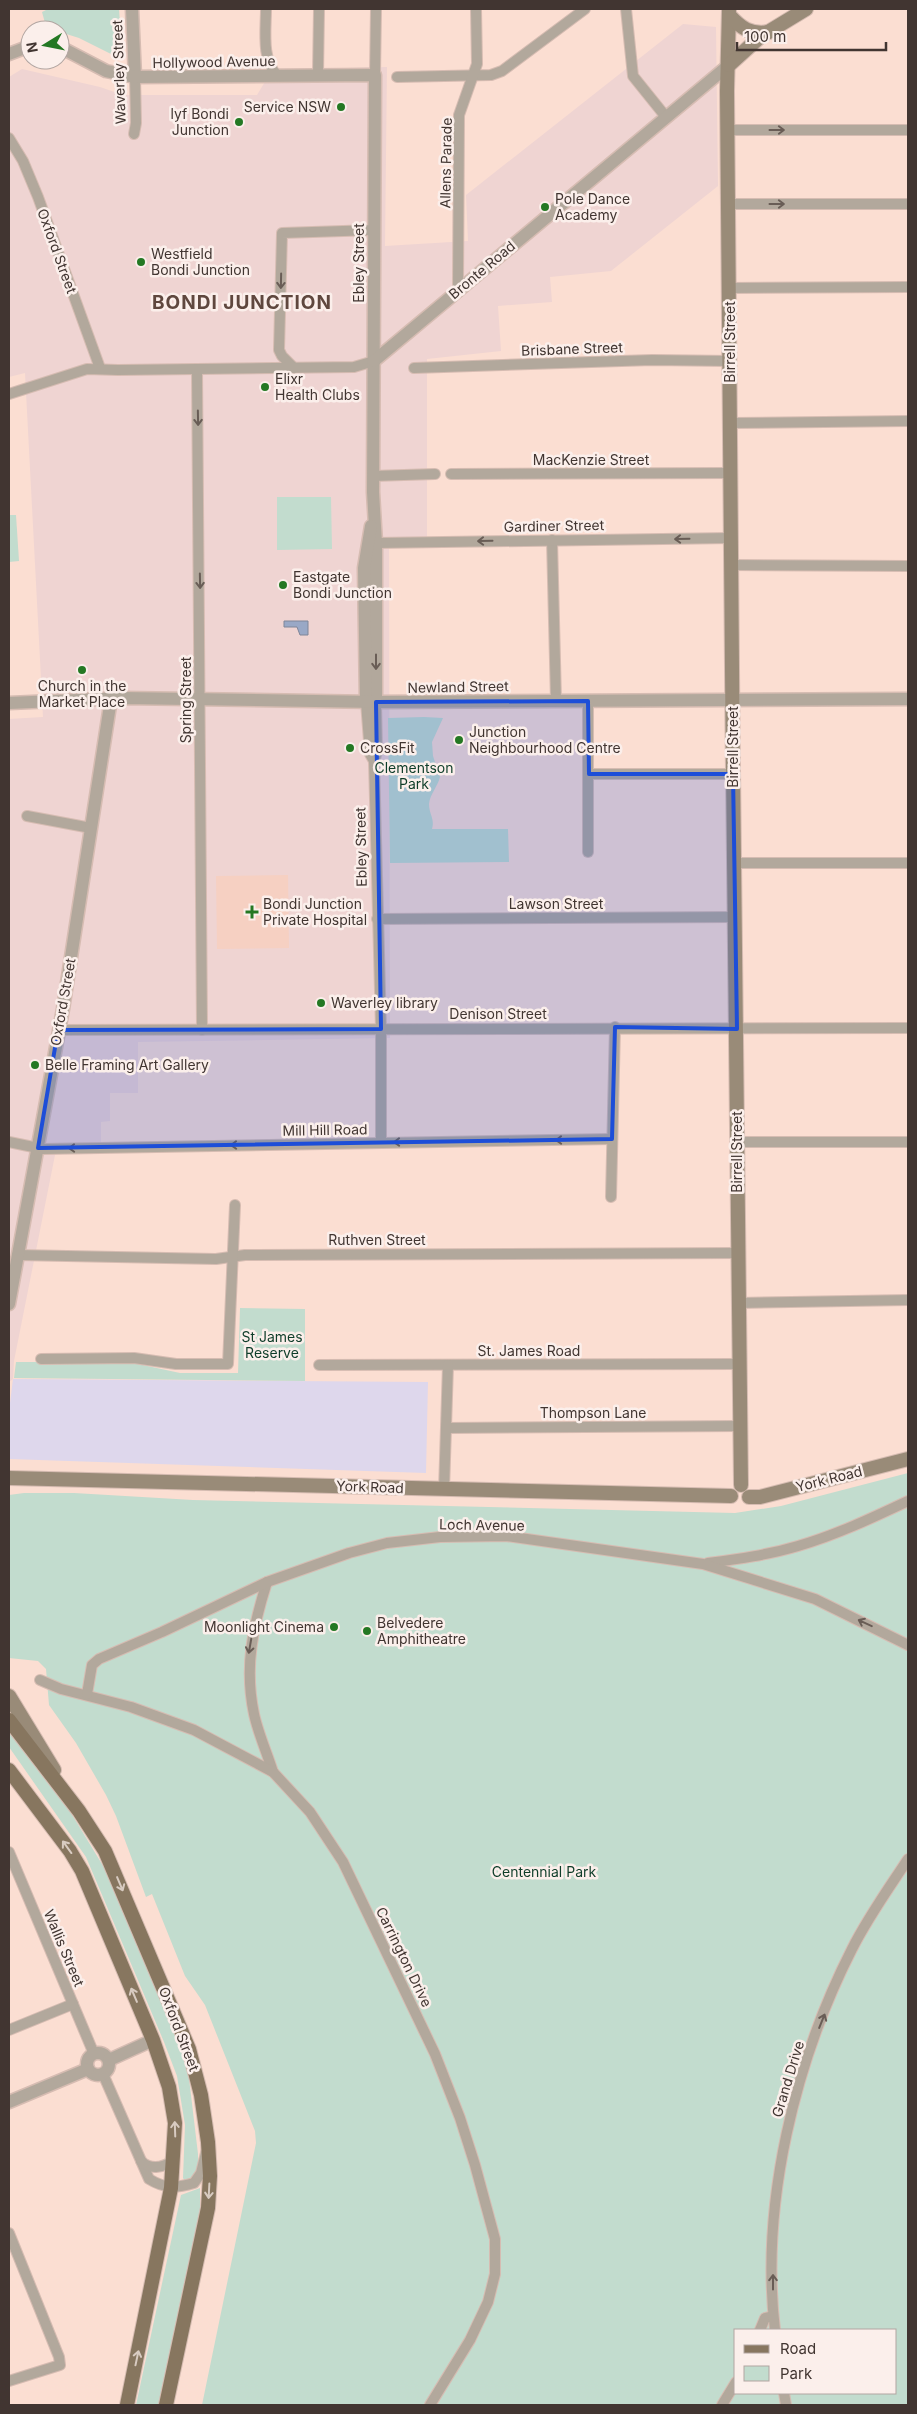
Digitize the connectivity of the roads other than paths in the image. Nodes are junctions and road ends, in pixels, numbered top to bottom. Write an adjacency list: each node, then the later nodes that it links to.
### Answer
1 (132, 9): 17 (street, Waverley Street)
2 (266, 9): 11 (street)
3 (319, 9): 14 (street)
4 (376, 9): 15 (street, Ebley Street)
5 (476, 9): 20 (street, Allens Parade)
6 (585, 9): 20 (street)
7 (626, 9): 21 (street)
8 (806, 9): 10 (main road, Bronte Road)
9 (729, 12): 10 (main road); 13 (main road, Birrell Street)
10 (769, 32): 13 (main road, Bronte Road)
11 (266, 46): 16 (street); 18 (street)
12 (70, 53): 17 (street, Hollywood Avenue)
13 (729, 65): 21 (street, Bronte Road); 22 (main road, Birrell Street)
14 (318, 75): 15 (street, Hollywood Avenue); 16 (street, Hollywood Avenue)
15 (375, 75): 28 (street, Ebley Street)
16 (278, 76): 18 (street, Hollywood Avenue)
17 (136, 77): 18 (street, Hollywood Avenue); 24 (street, Waverley Street)
18 (250, 77)
19 (397, 77): 20 (street)
20 (473, 77): 31 (street, Allens Parade)
21 (666, 117): 31 (street, Bronte Road)
22 (728, 130): 23 (street, one-way to 23); 26 (main road, Birrell Street)
23 (908, 130)
24 (134, 134)
25 (9, 138): 34 (street, Oxford Street)
26 (729, 204): 27 (street, one-way to 27); 30 (main road, Birrell Street)
27 (908, 204)
28 (374, 230): 32 (street, Ebley Street); 35 (street, one-way to 35)
29 (908, 287): 30 (street)
30 (730, 288): 33 (main road, Birrell Street)
31 (458, 290): 32 (street, Bronte Road)
32 (374, 361): 35 (street, Bronte Road); 44 (street, Ebley Street)
33 (730, 361): 36 (street, Brisbane Street); 40 (main road, Birrell Street)
34 (100, 368): 37 (street, Bronte Road); 38 (street, Bronte Road)
35 (294, 368): 37 (street, Bronte Road)
36 (414, 368)
37 (197, 370): 51 (street, Spring Street, one-way to 51)
38 (9, 394)
39 (908, 421): 40 (street)
40 (731, 423): 41 (main road, Birrell Street)
41 (731, 473): 43 (street, MacKenzie Street); 46 (main road, Birrell Street)
42 (435, 474): 44 (street)
43 (451, 474)
44 (373, 476): 45 (street, Ebley Street)
45 (373, 517): 48 (street, Ebley Street); 57 (street, Ebley Street)
46 (731, 538): 47 (street, Gardiner Street, one-way to 47); 49 (main road, Birrell Street)
47 (552, 540): 48 (street, Gardiner Street, one-way to 48); 55 (street)
48 (376, 543): 57 (street, Ebley Street, one-way to 57)
49 (731, 565): 50 (street); 53 (main road, Birrell Street)
50 (908, 566)
51 (200, 698): 52 (street, Newland Street); 57 (street, Newland Street); 73 (street, Spring Street)
52 (110, 699): 58 (street, Newland Street); 62 (street, Oxford Street)
53 (732, 699): 54 (street, Newland Street); 56 (street, Newland Street); 60 (main road, Birrell Street)
54 (908, 699)
55 (556, 701): 56 (street, Newland Street); 57 (street, Newland Street)
56 (588, 701): 59 (street)
57 (371, 702): 67 (street, Ebley Street)
58 (9, 703)
59 (589, 774): 60 (street); 63 (street)
60 (733, 774): 64 (main road, Birrell Street)
61 (27, 816): 62 (street)
62 (91, 828): 72 (street, Oxford Street)
63 (588, 852)
64 (734, 863): 65 (street); 66 (main road, Birrell Street)
65 (908, 863)
66 (734, 917): 67 (street, Lawson Street); 71 (main road, Birrell Street)
67 (378, 919): 70 (street, Ebley Street)
68 (615, 1028): 70 (street, Denison Street); 71 (street, Denison Street); 74 (street)
69 (908, 1028): 71 (street, Denison Street)
70 (381, 1029): 73 (street, Denison Street); 78 (street, Ebley Street)
71 (737, 1029): 76 (main road, Birrell Street)
72 (58, 1030): 73 (street, Denison Street); 79 (street, Oxford Street)
73 (202, 1030)
74 (612, 1139): 78 (street, Mill Hill Road, one-way to 78); 80 (street)
75 (9, 1142): 79 (street, Mill Hill Road)
76 (737, 1142): 77 (street); 82 (main road, Birrell Street)
77 (908, 1142)
78 (381, 1143): 79 (street, Mill Hill Road, one-way to 79)
79 (38, 1148): 83 (street, Oxford Street)
80 (611, 1197)
81 (235, 1205): 84 (street)
82 (738, 1253): 84 (street, Ruthven Street); 86 (main road, Birrell Street)
83 (17, 1255): 84 (street, Ruthven Street); 87 (street, Oxford Street)
84 (233, 1257): 88 (street)
85 (908, 1300): 86 (street)
86 (738, 1303): 89 (main road, Birrell Street)
87 (9, 1304)
88 (41, 1359)
89 (738, 1364): 91 (street, St. James Road); 92 (main road, Birrell Street)
90 (319, 1365): 91 (street, St. James Road)
91 (448, 1365): 93 (street)
92 (740, 1426): 93 (street, Thompson Lane); 96 (main road, Birrell Street)
93 (446, 1428): 97 (street)
94 (908, 1458): 99 (main road, York Road)
95 (9, 1478): 97 (main road, York Road)
96 (741, 1485): 98 (main road); 99 (main road)
97 (444, 1490): 98 (main road, York Road)
98 (731, 1496): 99 (main road)
99 (749, 1498)
100 (908, 1501): 101 (street)
101 (703, 1564): 102 (street, Loch Avenue); 103 (street, Loch Avenue, one-way to 101)
102 (266, 1582): 105 (street, Loch Avenue); 109 (street, one-way to 109)
103 (908, 1645)
104 (40, 1680): 105 (street, Carrington Drive)
105 (87, 1694): 109 (street, Carrington Drive)
106 (9, 1696): 110 (main road)
107 (9, 1720): 110 (main road, Oxford Street)
108 (9, 1771): 115 (main road, Oxford Street, one-way to 108)
109 (273, 1772): 133 (street, Carrington Drive)
110 (79, 1812): 121 (main road, Oxford Street, one-way to 121)
111 (10, 1857): 113 (street, Wallis Street)
112 (908, 1858): 126 (street, Grand Drive, one-way to 112)
113 (73, 2004): 114 (street); 116 (street, Wallis Street)
114 (9, 2030)
115 (153, 2040): 117 (street); 123 (main road, Oxford Street, one-way to 115)
116 (94, 2054): 117 (street); 118 (street)
117 (108, 2060): 119 (street)
118 (88, 2069): 119 (street); 120 (street)
119 (103, 2074): 122 (street)
120 (9, 2102)
121 (208, 2142): 124 (street); 132 (main road, Oxford Street, one-way to 132)
122 (141, 2160): 123 (street); 124 (street)
123 (174, 2160): 124 (main road, Oxford Street)
124 (171, 2188): 131 (main road, Oxford Street, one-way to 124)
125 (9, 2233): 129 (street)
126 (773, 2316): 127 (street); 128 (street, Grand Drive)
127 (760, 2329)
128 (775, 2329)
129 (9, 2380)
130 (734, 2385): 134 (street)
131 (127, 2405)
132 (166, 2405)
133 (430, 2405)
134 (722, 2405)

